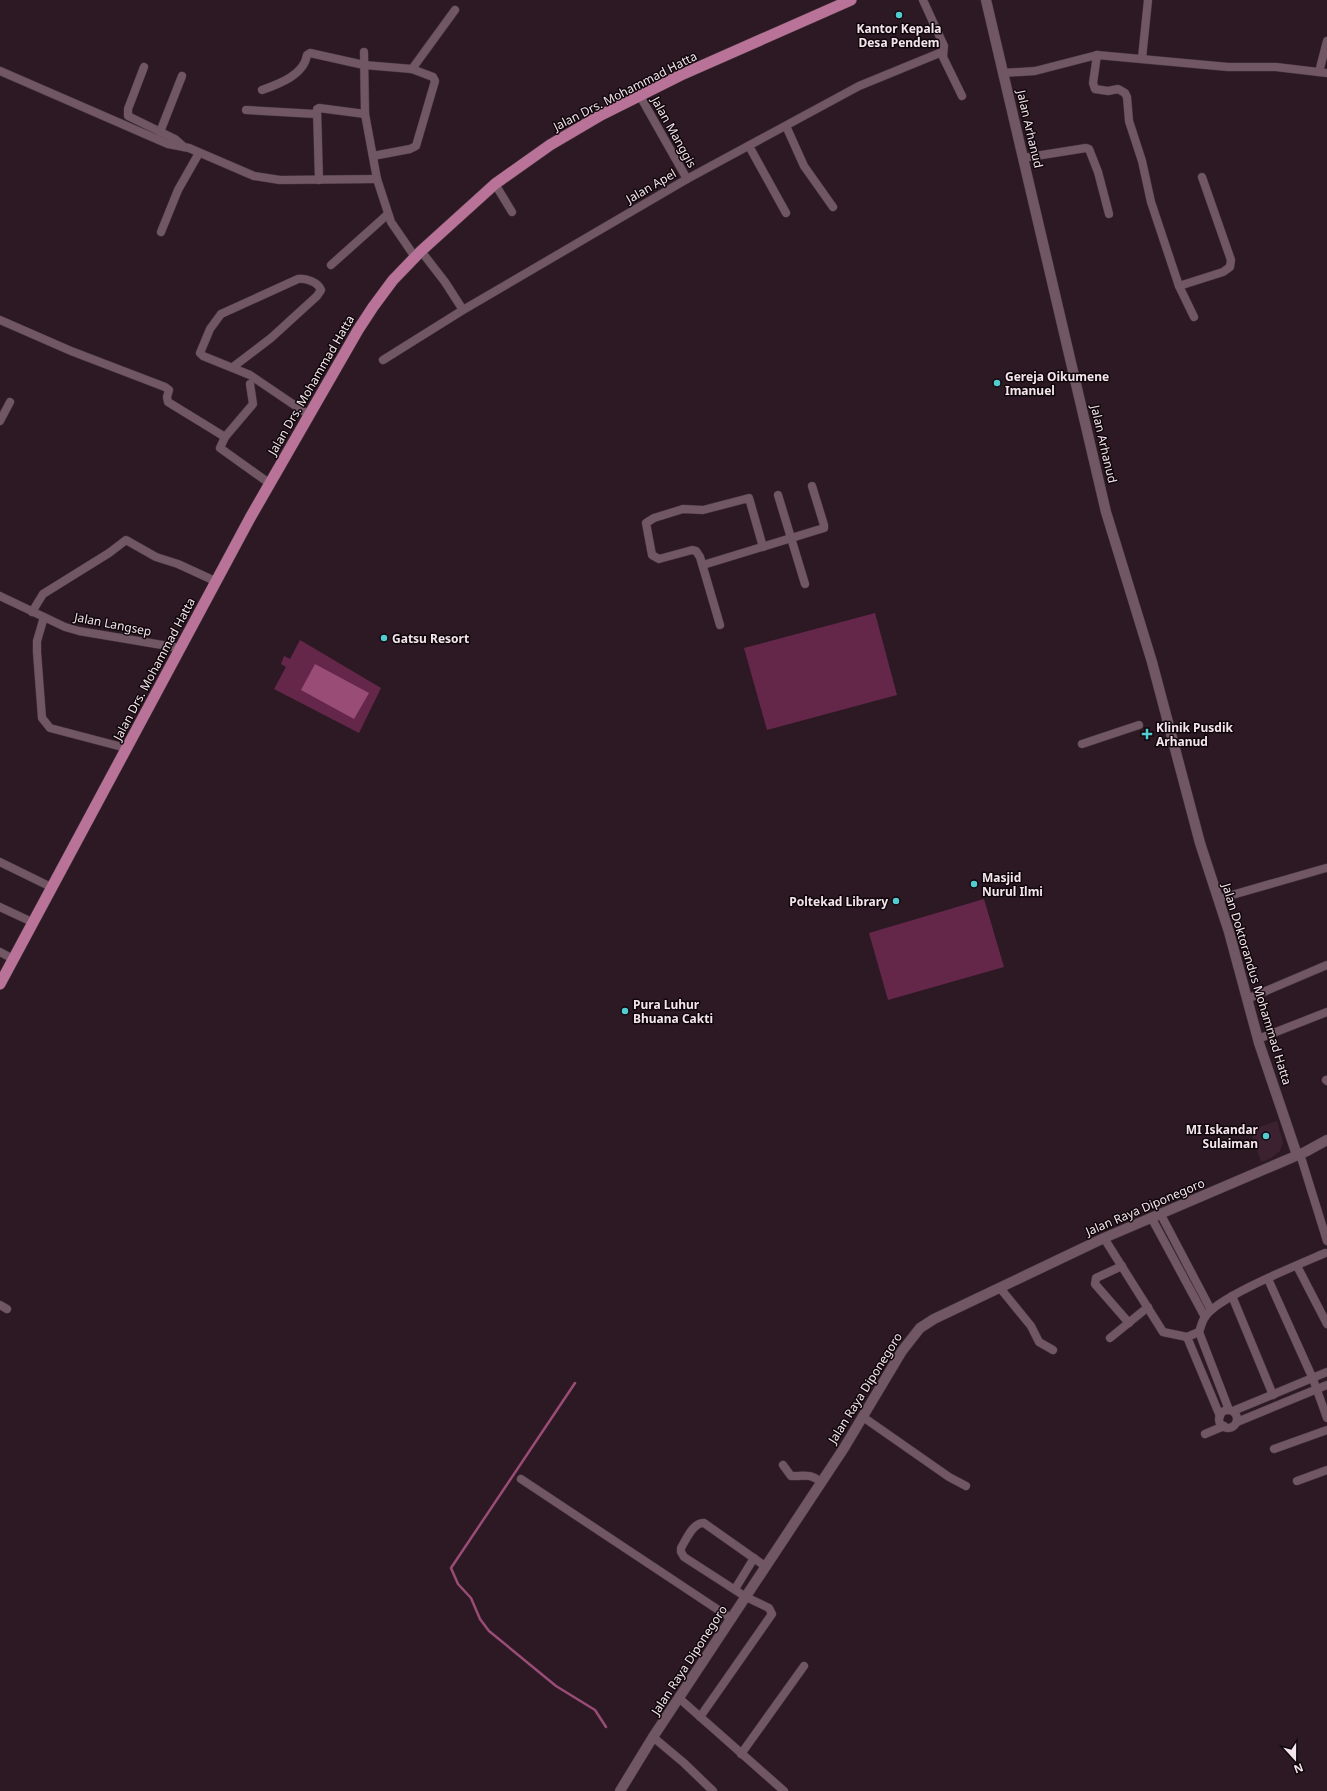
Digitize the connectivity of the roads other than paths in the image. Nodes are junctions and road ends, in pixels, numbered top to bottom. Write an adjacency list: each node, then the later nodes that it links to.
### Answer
1 (851, 0): 19 (main road, Jalan Drs. Mohammad Hatta)
2 (923, 0): 8 (street)
3 (986, 0): 15 (street, Jalan Arhanud)
4 (1148, 0): 10 (street)
5 (455, 10): 13 (street)
6 (1327, 41): 16 (street)
7 (364, 52): 11 (street)
8 (942, 52): 20 (street); 24 (street, Jalan Apel)
9 (1097, 55): 10 (street); 15 (street); 44 (street)
10 (1142, 58): 16 (street)
11 (364, 66): 13 (street); 18 (street); 23 (street)
12 (144, 67): 25 (street)
13 (412, 69): 29 (street)
14 (0, 71): 27 (street)
15 (1003, 73): 30 (street, Jalan Arhanud)
16 (1323, 73)
17 (182, 76): 25 (street)
18 (262, 90)
19 (640, 96): 33 (street, Jalan Manggis); 35 (main road, Jalan Drs. Mohammad Hatta)
20 (962, 96)
21 (246, 110): 22 (street)
22 (316, 114): 23 (street); 34 (street)
23 (365, 114): 29 (street)
24 (786, 126): 26 (street, Jalan Apel); 36 (street)
25 (160, 132): 27 (street)
26 (749, 146): 33 (street, Jalan Apel); 38 (street)
27 (184, 148): 28 (street)
28 (199, 153): 34 (street); 41 (street)
29 (373, 156): 32 (street)
30 (1023, 158): 39 (street); 71 (street, Jalan Arhanud)
31 (1202, 177): 44 (street)
32 (377, 179): 34 (street); 40 (street)
33 (687, 179): 45 (street, Jalan Apel)
34 (319, 180)
35 (495, 184): 37 (street); 42 (main road, Jalan Drs. Mohammad Hatta)
36 (832, 207)
37 (512, 212)
38 (786, 213)
39 (1109, 214)
40 (389, 217): 42 (street); 43 (street)
41 (161, 232)
42 (418, 254): 45 (street); 52 (main road, Jalan Drs. Mohammad Hatta)
43 (331, 265)
44 (1179, 286): 46 (street)
45 (463, 310): 48 (street, Jalan Apel)
46 (1194, 317)
47 (0, 320): 54 (street)
48 (383, 360)
49 (236, 368): 49 (street); 52 (street)
50 (250, 384): 54 (street)
51 (10, 402): 53 (street)
52 (309, 415): 55 (main road, Jalan Drs. Mohammad Hatta)
53 (0, 421)
54 (225, 437): 55 (street)
55 (269, 483): 61 (main road, Jalan Drs. Mohammad Hatta)
56 (812, 486): 58 (street)
57 (778, 495): 58 (street)
58 (790, 538): 59 (street); 62 (street)
59 (762, 547): 60 (street); 60 (street)
60 (703, 565): 66 (street)
61 (215, 581): 64 (street); 67 (main road, Jalan Drs. Mohammad Hatta)
62 (805, 584)
63 (0, 596): 64 (street, Jalan Langsep)
64 (32, 612): 65 (street, Jalan Langsep)
65 (44, 618): 67 (street, Jalan Langsep); 70 (street)
66 (720, 625)
67 (180, 648): 70 (main road, Jalan Drs. Mohammad Hatta)
68 (1140, 725): 69 (street)
69 (1082, 744)
70 (126, 748): 74 (main road, Jalan Drs. Mohammad Hatta)
71 (1194, 820): 75 (street, Jalan Doktorandus Mohammad Hatta)
72 (0, 862): 74 (street)
73 (1326, 868): 75 (street)
74 (51, 886): 77 (main road, Jalan Drs. Mohammad Hatta)
75 (1218, 899): 82 (street, Jalan Doktorandus Mohammad Hatta)
76 (0, 907): 77 (street)
77 (32, 922): 79 (main road, Jalan Drs. Mohammad Hatta)
78 (0, 952): 79 (street)
79 (13, 960): 81 (main road, Jalan Drs. Mohammad Hatta)
80 (1327, 965): 82 (street)
81 (0, 984)
82 (1247, 999): 84 (street, Jalan Doktorandus Mohammad Hatta)
83 (1327, 1012): 84 (street)
84 (1258, 1039): 86 (street, Jalan Doktorandus Mohammad Hatta)
85 (1327, 1140): 86 (street, Jalan Raya Diponegoro)
86 (1299, 1154): 87 (street, Jalan Raya Diponegoro); 89 (street)
87 (1156, 1215): 88 (street, Jalan Raya Diponegoro); 96 (street); 97 (street)
88 (1104, 1238): 91 (street); 94 (street, Jalan Raya Diponegoro)
89 (1327, 1241)
90 (1325, 1253): 92 (street)
91 (1122, 1266): 98 (street); 101 (street)
92 (1297, 1266): 93 (street); 102 (street)
93 (1268, 1279): 95 (street); 108 (street)
94 (1000, 1288): 106 (street); 114 (street, Jalan Raya Diponegoro)
95 (1232, 1296): 99 (street); 111 (street)
96 (1205, 1298): 97 (street); 99 (street)
97 (1196, 1302): 100 (street)
98 (1148, 1307): 101 (street); 104 (street)
99 (1211, 1310): 100 (street)
100 (1205, 1317): 103 (street)
101 (1129, 1323): 105 (street)
102 (1327, 1324)
103 (1199, 1332): 104 (street); 112 (street)
104 (1187, 1337): 113 (street)
105 (1110, 1338)
106 (1053, 1350)
107 (1327, 1372): 108 (street)
108 (1313, 1379): 110 (street); 111 (street)
109 (1327, 1385): 110 (street)
110 (1317, 1389): 115 (street); 116 (street)
111 (1273, 1395): 112 (street)
112 (1231, 1411): 113 (street); 116 (street)
113 (1220, 1416): 117 (street)
114 (863, 1417): 125 (street, Jalan Raya Diponegoro); 126 (street)
115 (1327, 1418)
116 (1237, 1422): 117 (street)
117 (1224, 1426): 119 (street)
118 (1327, 1430): 120 (street)
119 (1205, 1434)
120 (1274, 1449)
121 (783, 1465): 125 (street)
122 (1327, 1470): 124 (street)
123 (520, 1479): 131 (street)
124 (1297, 1480)
125 (821, 1482): 128 (street, Jalan Raya Diponegoro)
126 (966, 1486)
127 (754, 1558): 128 (street); 129 (street); 129 (street)
128 (765, 1566): 130 (street, Jalan Raya Diponegoro)
129 (735, 1589): 130 (street)
130 (746, 1597): 131 (street, Jalan Raya Diponegoro); 134 (street)
131 (732, 1619): 133 (street, Jalan Raya Diponegoro)
132 (804, 1666): 136 (street)
133 (680, 1698): 134 (street); 135 (street, Jalan Raya Diponegoro)
134 (700, 1717): 136 (street)
135 (653, 1737): 137 (street, Jalan Raya Diponegoro); 138 (street)
136 (741, 1754): 139 (street)
137 (620, 1791)
138 (713, 1791)
139 (784, 1791)

